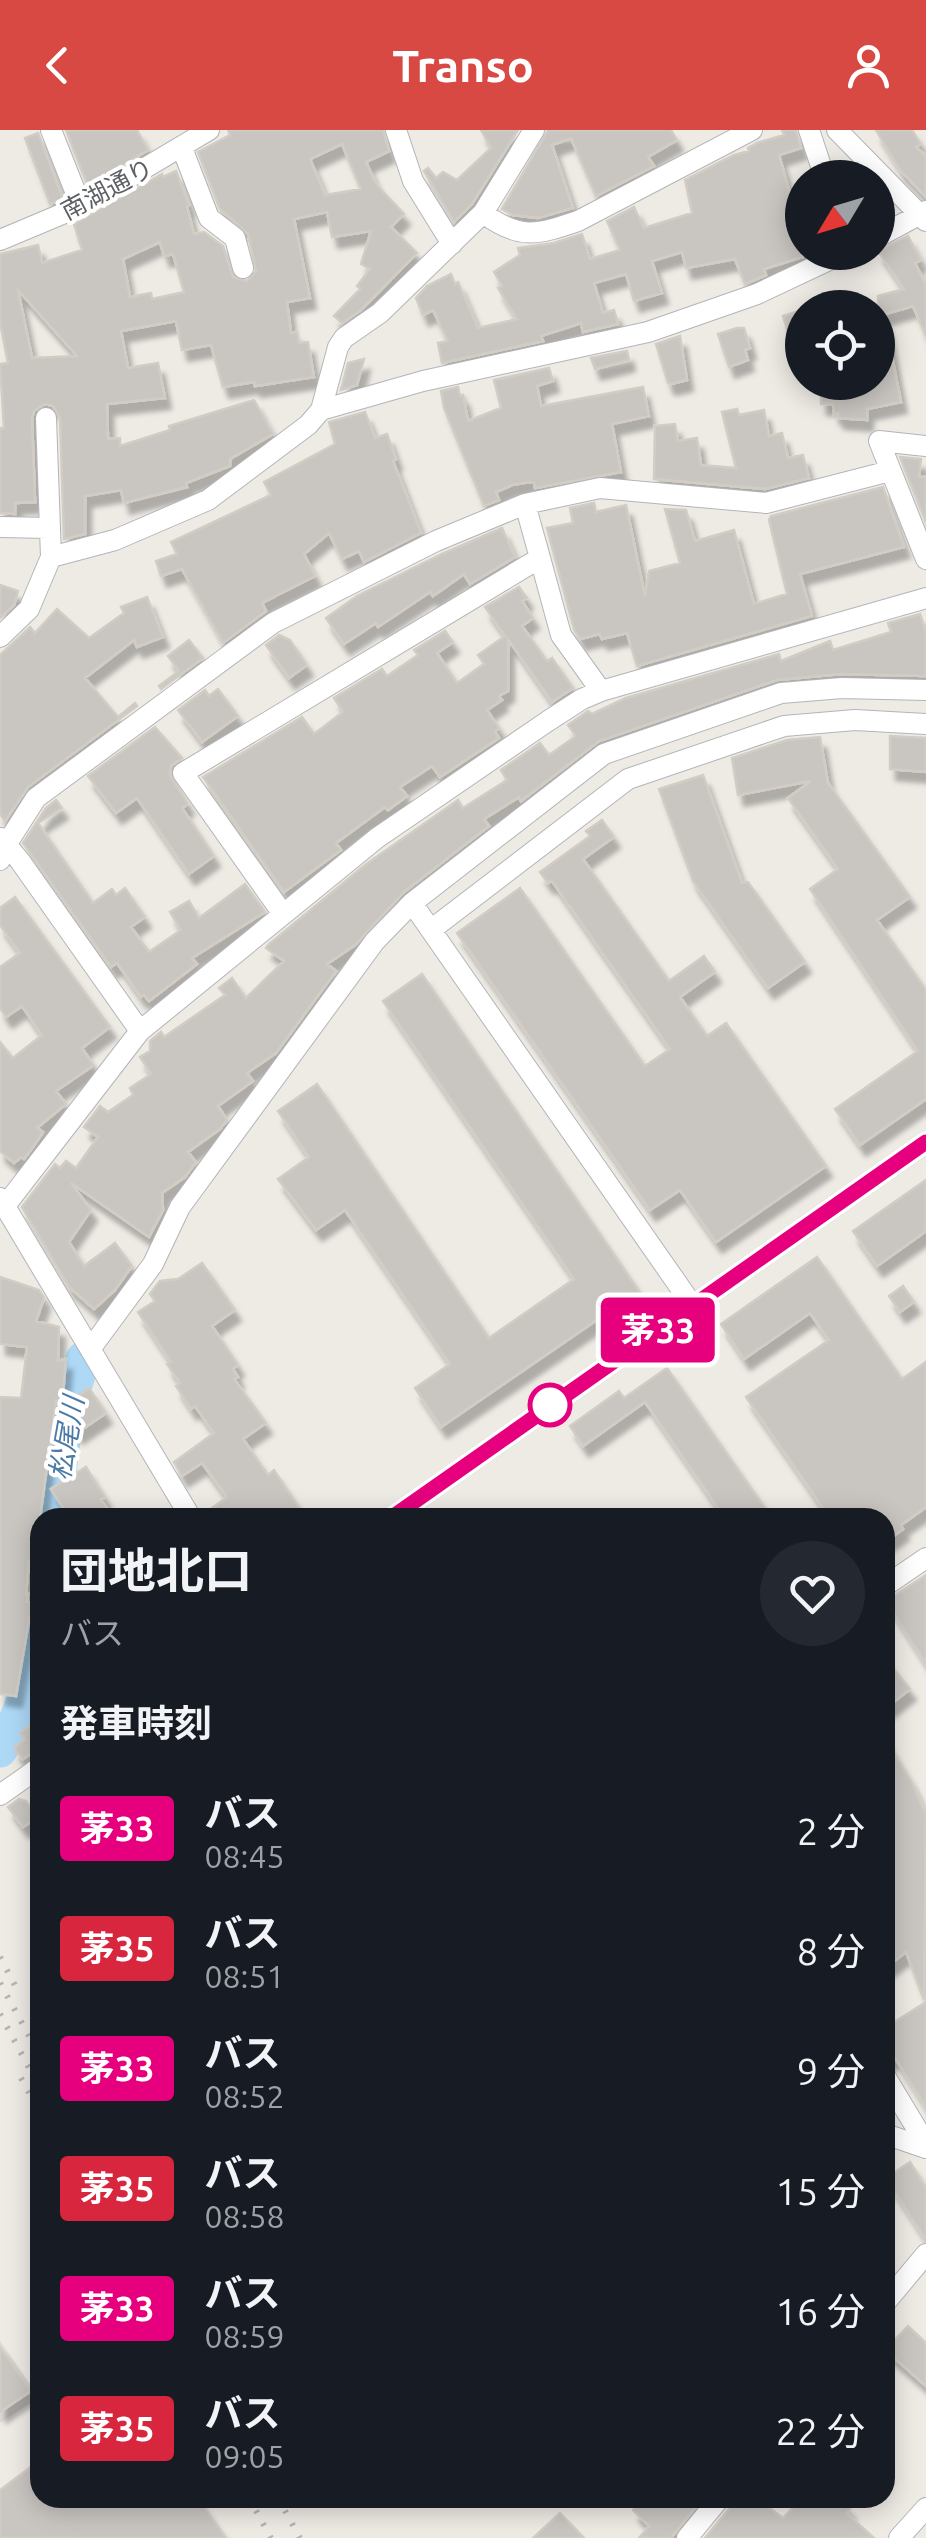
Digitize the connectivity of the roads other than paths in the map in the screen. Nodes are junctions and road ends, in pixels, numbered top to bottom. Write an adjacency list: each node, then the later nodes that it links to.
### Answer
1 (51, 130): 10 (street)
2 (209, 130): 8 (street, 南湖通り)
3 (396, 130): 15 (street)
4 (534, 130): 11 (street)
5 (752, 130): 11 (street)
6 (809, 130): 9 (street)
7 (837, 130): 12 (street)
8 (182, 148): 10 (street, 南湖通り); 16 (street)
9 (819, 160)
10 (82, 206): 14 (street, 南湖通り)
11 (483, 214): 15 (street)
12 (924, 215): 13 (street)
13 (895, 228)
14 (0, 240)
15 (452, 244): 18 (street)
16 (243, 268)
17 (813, 270): 18 (street)
18 (321, 410): 25 (street)
19 (46, 418): 24 (street)
20 (926, 446): 21 (street)
21 (890, 471): 22 (street); 27 (street)
22 (525, 504): 26 (street); 33 (street)
23 (0, 526): 24 (street)
24 (49, 528): 25 (street)
25 (50, 557): 29 (street)
26 (540, 558): 31 (street); 35 (street)
27 (926, 560)
28 (926, 598): 31 (street)
29 (0, 636)
30 (926, 690): 34 (street)
31 (601, 691): 35 (street)
32 (926, 724): 36 (street)
33 (2, 847): 37 (street)
34 (412, 903): 36 (street); 41 (street)
35 (284, 914): 37 (street)
36 (432, 929): 40 (street)
37 (140, 1030): 39 (street)
38 (926, 1142): 40 (street)
39 (2, 1202): 41 (street)
40 (693, 1306): 43 (street)
41 (91, 1348): 42 (street)
42 (185, 1508)
43 (405, 1508)
44 (926, 1558): 45 (street)
45 (895, 1579)
46 (30, 1773): 47 (street)
47 (5, 1788)
48 (895, 2093): 50 (street)
49 (895, 2137): 50 (street)
50 (926, 2146)
51 (926, 2254): 52 (street)
52 (895, 2291)
53 (712, 2508): 55 (street)
54 (926, 2508): 56 (street)
55 (686, 2538)
56 (900, 2538)

